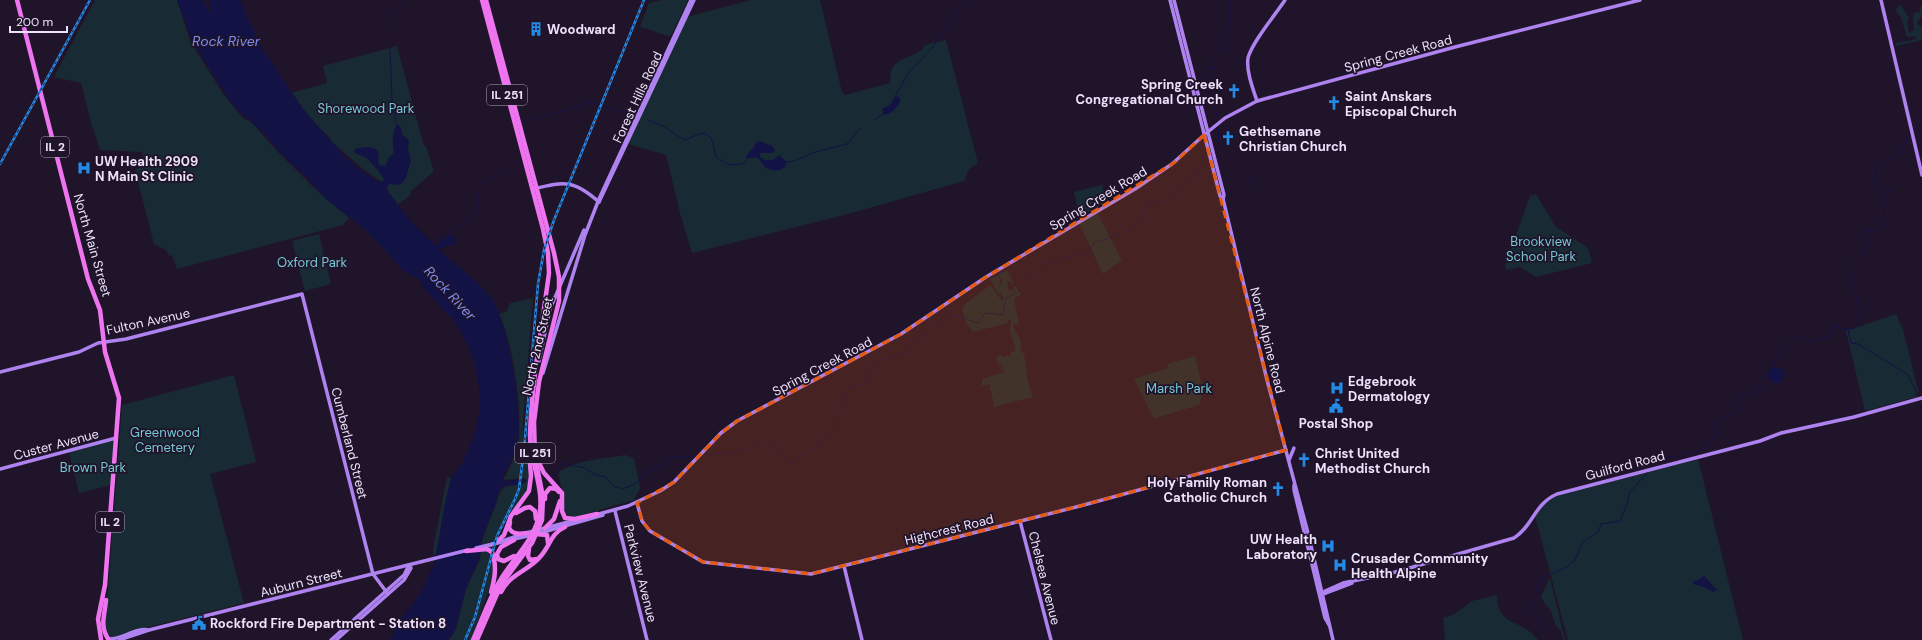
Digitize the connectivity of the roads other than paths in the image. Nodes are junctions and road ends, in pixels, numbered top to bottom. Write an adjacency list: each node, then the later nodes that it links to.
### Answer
1 (17, 0): 22 (main road, North Main Street / IL 2)
2 (482, 0): 17 (main road, North 2nd Street / IL 251)
3 (486, 0): 17 (main road, North 2nd Street / IL 251)
4 (692, 0): 19 (street, Forest Hills Road)
5 (1170, 0): 13 (street, North Alpine Road)
6 (1174, 0): 13 (street, North Alpine Road)
7 (1285, 0): 10 (street)
8 (1640, 0): 10 (street, Spring Creek Road)
9 (1880, 1): 11 (street)
10 (1257, 101): 12 (street, Spring Creek Road)
11 (1909, 116): 15 (street); 16 (street)
12 (1212, 128): 13 (street, Spring Creek Road); 14 (street)
13 (1205, 133): 14 (street, North Alpine Road); 18 (street, North Alpine Road); 35 (street, Spring Creek Road)
14 (1209, 141): 18 (street, North Alpine Road)
15 (1922, 166)
16 (1922, 175)
17 (534, 190): 19 (street); 24 (main road, North 2nd Street / IL 251); 24 (main road, North 2nd Street / IL 251)
18 (1223, 199): 31 (street, North Alpine Road)
19 (599, 202): 20 (street, Forest Hills Road)
20 (595, 212): 24 (street, Forest Hills Road); 24 (street, Forest Hills Road)
21 (302, 294): 22 (street, Fulton Avenue); 52 (street, Cumberland Street)
22 (104, 342): 23 (street, Fulton Avenue); 26 (main road, North Main Street / IL 2)
23 (0, 372)
24 (537, 382): 27 (main road, North 2nd Street / IL 251); 28 (main road, North 2nd Street / IL 251)
25 (1922, 398): 54 (street, Guilford Road)
26 (119, 404): 29 (main road, North Main Street / IL 2); 59 (main road, North Main Street / IL 2)
27 (534, 422): 38 (main road); 40 (main road, North 2nd Street / IL 251)
28 (530, 435): 40 (main road, North 2nd Street / IL 251); 46 (main road)
29 (116, 438): 33 (street, Custer Avenue); 58 (main road, North Main Street / IL 2)
30 (1294, 448): 32 (street)
31 (1286, 450): 32 (street, North Alpine Road); 39 (street, Highcrest Road)
32 (1289, 463): 34 (street, North Alpine Road)
33 (0, 469)
34 (1294, 485): 54 (street, North Alpine Road); 56 (street, North Alpine Road)
35 (637, 503): 36 (street, Spring Creek Road); 51 (street, Highcrest Road)
36 (615, 511): 37 (street, Spring Creek Road); 65 (street, Parkview Avenue)
37 (610, 512): 38 (street, Spring Creek Road); 41 (street, Spring Creek Road)
38 (597, 514): 42 (street, Spring Creek Road)
39 (1020, 521): 51 (street, Highcrest Road); 67 (street, Chelsea Avenue)
40 (539, 523): 42 (main road); 43 (main road); 47 (main road, North 2nd Street / IL 251)
41 (565, 526): 44 (street, Spring Creek Road); 64 (main road)
42 (545, 528): 43 (street, Spring Creek Road)
43 (527, 533): 46 (street, Spring Creek Road)
44 (535, 534): 45 (street, Spring Creek Road); 47 (main road)
45 (514, 540): 47 (main road); 48 (street, Spring Creek Road)
46 (498, 541): 48 (street, Spring Creek Road)
47 (529, 544): 55 (main road, North 2nd Street / IL 251); 64 (main road, North 2nd Street / IL 251)
48 (490, 547): 49 (main road); 55 (main road)
49 (466, 551): 50 (street, Auburn Street)
50 (409, 565): 52 (street, Auburn Street); 53 (street)
51 (844, 566): 66 (street)
52 (373, 574): 53 (street, Cumberland Street); 57 (street, Auburn Street)
53 (387, 593): 61 (street); 62 (street)
54 (1323, 594): 56 (street, North Alpine Road)
55 (485, 612): 63 (main road, North 2nd Street / IL 251)
56 (1329, 625): 68 (street, North Alpine Road)
57 (149, 630): 59 (street, Auburn Street); 60 (street, Auburn Street)
58 (100, 639): 59 (main road)
59 (108, 639)
60 (119, 640)
61 (331, 640)
62 (336, 640)
63 (473, 640)
64 (477, 640)
65 (647, 640)
66 (862, 640)
67 (1050, 640)
68 (1333, 640)

